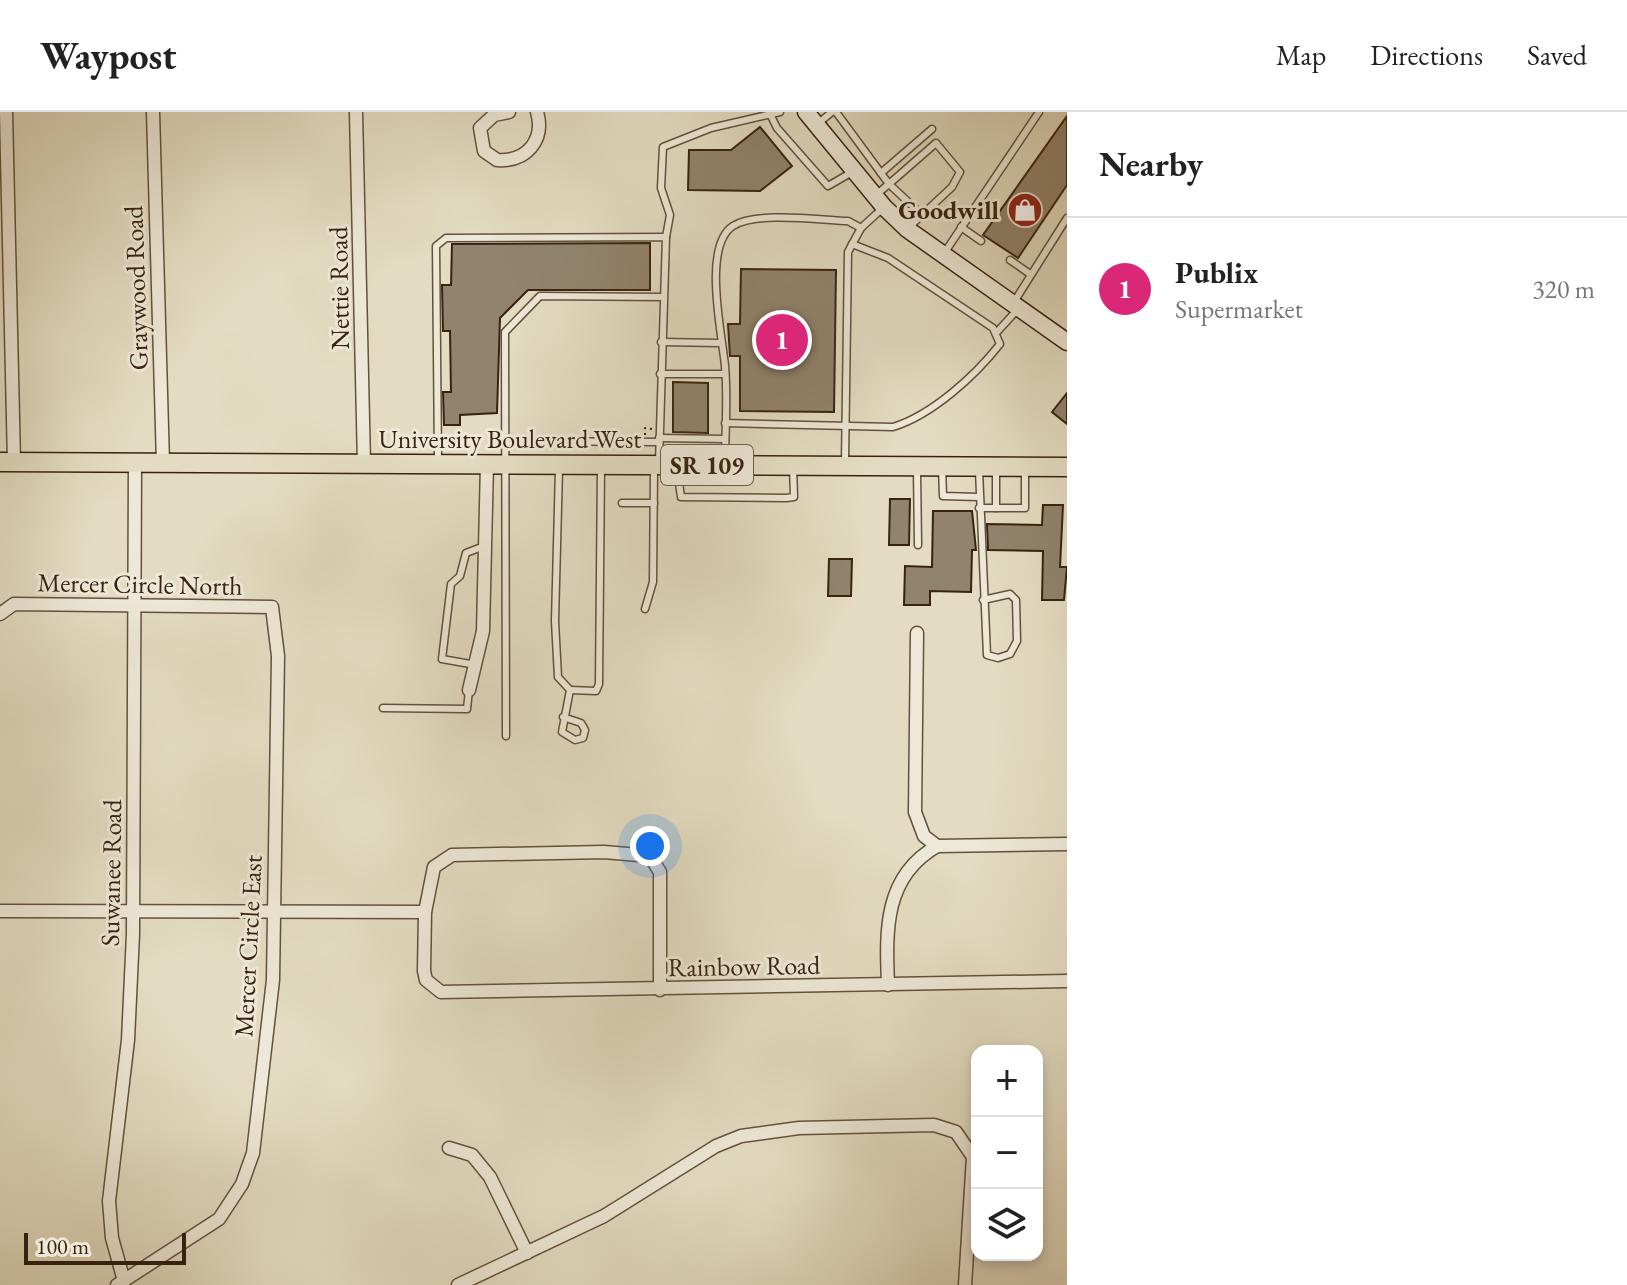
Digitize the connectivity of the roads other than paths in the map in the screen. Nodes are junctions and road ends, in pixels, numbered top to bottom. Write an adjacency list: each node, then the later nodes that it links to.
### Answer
1 (6, 112): 40 (street)
2 (153, 112): 42 (street, Graywood Road)
3 (356, 112): 43 (street, Nettie Road)
4 (509, 112): 5 (street)
5 (537, 112)
6 (780, 112): 9 (lane)
7 (834, 112): 10 (lane); 13 (lane)
8 (1039, 112): 18 (lane)
9 (771, 116): 12 (lane); 21 (lane)
10 (811, 118): 12 (main road)
11 (932, 129): 13 (lane)
12 (854, 171): 15 (main road)
13 (881, 173): 14 (lane)
14 (889, 184): 15 (lane); 16 (lane); 16 (lane)
15 (879, 202): 19 (lane); 20 (main road)
16 (920, 213): 20 (lane)
17 (1067, 218): 26 (lane)
18 (961, 227): 22 (lane); 24 (lane)
19 (861, 228): 23 (lane); 32 (lane)
20 (907, 229): 24 (main road)
21 (666, 237): 27 (lane); 44 (lane)
22 (981, 241)
23 (852, 244): 29 (lane); 36 (lane)
24 (943, 256): 28 (main road)
25 (1010, 260): 26 (lane)
26 (1030, 274): 28 (lane)
27 (663, 297): 31 (lane); 39 (lane)
28 (1017, 304): 29 (lane); 30 (main road)
29 (997, 332): 36 (lane)
30 (1067, 341)
31 (661, 342): 32 (lane); 33 (lane)
32 (719, 343): 34 (lane)
33 (660, 374): 34 (lane); 38 (lane)
34 (725, 374): 35 (lane)
35 (725, 423): 36 (lane); 37 (lane)
36 (846, 424): 51 (lane)
37 (725, 439): 38 (lane); 49 (lane)
38 (659, 440): 39 (lane); 48 (lane)
39 (504, 441): 45 (lane)
40 (7, 462): 41 (main road, University Boulevard West / SR 109)
41 (135, 463): 42 (main road, University Boulevard West / SR 109); 65 (street, Suwanee Road)
42 (163, 463): 43 (main road, University Boulevard West / SR 109)
43 (364, 464): 44 (main road, University Boulevard West / SR 109)
44 (438, 464): 45 (main road, University Boulevard West / SR 109)
45 (496, 464): 46 (main road, University Boulevard West / SR 109); 62 (street); 75 (lane)
46 (559, 465): 47 (main road, University Boulevard West / SR 109); 72 (lane)
47 (601, 465): 48 (main road, University Boulevard West / SR 109); 72 (lane)
48 (664, 465): 49 (main road, University Boulevard West / SR 109); 50 (lane); 59 (lane)
49 (725, 466): 50 (main road, University Boulevard West / SR 109)
50 (793, 466): 51 (main road, University Boulevard West / SR 109)
51 (845, 466): 52 (main road, University Boulevard West / SR 109)
52 (917, 466): 53 (main road, University Boulevard West / SR 109); 63 (lane)
53 (942, 466): 54 (main road, University Boulevard West / SR 109); 57 (lane)
54 (988, 466): 55 (main road, University Boulevard West / SR 109); 57 (lane); 61 (lane)
55 (1025, 467): 56 (main road, University Boulevard West / SR 109); 61 (lane)
56 (1067, 467)
57 (979, 497): 60 (lane)
58 (622, 503): 59 (lane)
59 (654, 503): 67 (lane)
60 (979, 508): 61 (lane); 64 (lane)
61 (996, 508)
62 (487, 545): 70 (street); 70 (lane)
63 (918, 545)
64 (983, 600): 64 (lane)
65 (134, 605): 66 (street, Mercer Circle North); 68 (street, Mercer Circle North); 79 (street, Suwanee Road)
66 (272, 607): 81 (street, Mercer Circle East)
67 (645, 609)
68 (4, 610)
69 (917, 633): 77 (street)
70 (476, 665): 71 (street)
71 (469, 690): 73 (lane)
72 (570, 690): 74 (lane)
73 (383, 708)
74 (563, 717)
75 (506, 736)
76 (1067, 844): 77 (street)
77 (937, 846): 83 (street)
78 (0, 911): 79 (street)
79 (132, 912): 81 (street); 87 (street, Suwanee Road)
80 (425, 912): 81 (street); 84 (street, Rainbow Road); 84 (street)
81 (275, 913): 87 (street, Mercer Circle East)
82 (1067, 981): 83 (street, Rainbow Road)
83 (888, 985): 84 (street, Rainbow Road)
84 (660, 990)
85 (449, 1148): 86 (street)
86 (527, 1253): 88 (street); 89 (street)
87 (120, 1283)
88 (458, 1285)
89 (965, 1285)

